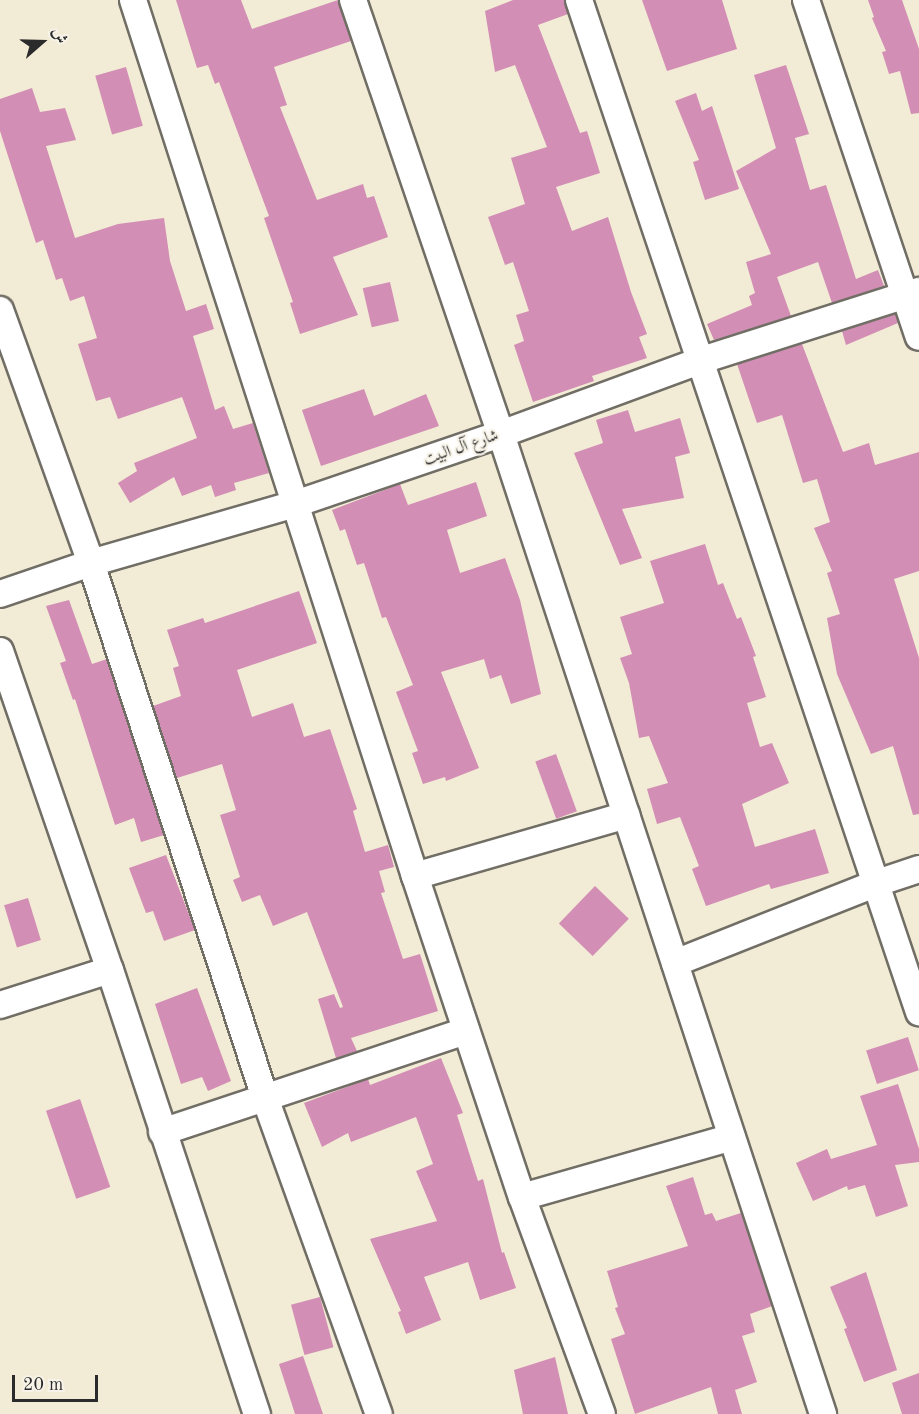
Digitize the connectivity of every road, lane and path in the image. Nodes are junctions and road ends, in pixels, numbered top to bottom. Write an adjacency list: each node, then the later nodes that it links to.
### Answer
1 (133, 0): 10 (street)
2 (353, 0): 9 (street)
3 (579, 0): 8 (street)
4 (806, 0): 5 (street)
5 (912, 294): 7 (street); 8 (street, شارع آل البيت)
6 (0, 310): 11 (street)
7 (919, 338)
8 (699, 361): 9 (street, شارع آل البيت); 17 (street)
9 (501, 434): 10 (street, شارع آل البيت); 14 (street)
10 (295, 504): 11 (street, شارع آل البيت); 16 (street)
11 (91, 563): 12 (street, شارع آل البيت); 23 (street)
12 (0, 594)
13 (0, 651): 19 (street)
14 (626, 815): 16 (street); 18 (street)
15 (919, 869): 17 (street)
16 (415, 876): 22 (street)
17 (877, 883): 18 (street); 21 (street)
18 (675, 963): 25 (street)
19 (110, 970): 20 (street); 24 (street)
20 (0, 1005)
21 (919, 1011)
22 (466, 1031): 23 (street); 26 (street)
23 (265, 1098): 24 (street); 28 (street)
24 (162, 1132): 27 (street)
25 (732, 1137): 26 (street); 30 (street)
26 (522, 1197): 29 (street)
27 (257, 1414)
28 (379, 1414)
29 (602, 1414)
30 (824, 1414)

